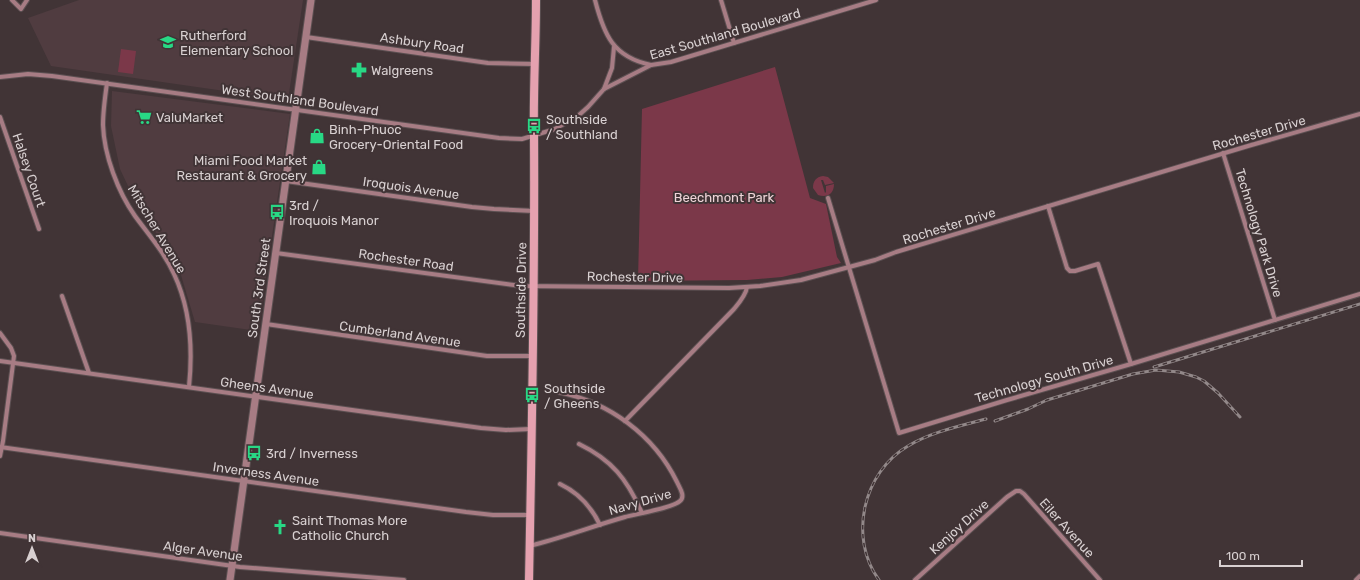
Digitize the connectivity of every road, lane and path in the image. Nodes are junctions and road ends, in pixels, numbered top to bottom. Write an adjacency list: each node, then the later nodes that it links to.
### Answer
1 (12, 0): 2 (street)
2 (27, 0)
3 (311, 0): 8 (street, South 3rd Street)
4 (536, 0): 11 (main road, Southside Drive)
5 (596, 0): 10 (street)
6 (721, 0): 9 (street)
7 (876, 0): 9 (street, East Southland Boulevard)
8 (306, 37): 11 (street, Ashbury Road); 17 (street, South 3rd Street)
9 (734, 43): 12 (street, East Southland Boulevard)
10 (614, 47): 12 (street); 16 (street)
11 (536, 64): 20 (main road, Southside Drive)
12 (651, 65): 14 (street, East Southland Boulevard)
13 (0, 76): 15 (street, West Southland Boulevard)
14 (627, 78): 16 (street, West Southland Boulevard)
15 (107, 83): 17 (street, West Southland Boulevard); 41 (street, Mitscher Avenue)
16 (604, 89): 20 (street, West Southland Boulevard)
17 (296, 109): 20 (street, West Southland Boulevard); 22 (street, South 3rd Street)
18 (1360, 114): 21 (street, Rochester Drive)
19 (0, 117): 26 (street, Halsey Court)
20 (534, 136): 25 (main road, Southside Drive)
21 (1223, 153): 24 (street, Rochester Drive); 33 (street, Technology Park Drive)
22 (286, 181): 25 (street, Iroquois Avenue); 27 (street, South 3rd Street)
23 (828, 198): 28 (street)
24 (1048, 206): 28 (street, Rochester Drive); 39 (street)
25 (534, 211): 29 (main road, Southside Drive)
26 (38, 229)
27 (276, 253): 29 (street, Rochester Road); 34 (street, South 3rd Street)
28 (848, 267): 30 (street, Rochester Drive); 39 (street, Technology South Drive)
29 (533, 286): 30 (street, Rochester Drive); 36 (main road, Southside Drive)
30 (747, 287): 44 (street)
31 (1360, 294): 33 (street, Technology South Drive)
32 (62, 296): 40 (street)
33 (1275, 320): 39 (street, Technology South Drive)
34 (266, 324): 36 (street, Cumberland Avenue); 43 (street, South 3rd Street)
35 (0, 333): 38 (street)
36 (533, 356): 45 (main road, Southside Drive)
37 (0, 361): 38 (street, Gheens Avenue)
38 (13, 363): 40 (street, Gheens Avenue); 47 (street)
39 (1131, 364)
40 (89, 373): 41 (street, Gheens Avenue)
41 (189, 387): 43 (street, Gheens Avenue)
42 (558, 392): 44 (street, Navy Drive)
43 (256, 396): 45 (street, Gheens Avenue); 49 (street, South 3rd Street)
44 (625, 420): 52 (street, Navy Drive)
45 (531, 429): 53 (main road, Southside Drive)
46 (579, 444): 52 (street)
47 (1, 447): 48 (street); 49 (street, Inverness Avenue)
48 (0, 456)
49 (244, 481): 53 (street, Inverness Avenue); 57 (street, South 3rd Street)
50 (560, 484): 54 (street)
51 (1018, 491): 63 (street, Kenjoy Drive); 64 (street, Eiler Avenue)
52 (642, 513): 54 (street, Navy Drive)
53 (530, 515): 56 (main road, Southside Drive)
54 (600, 525): 56 (street, Navy Drive)
55 (0, 533): 57 (street, Alger Avenue)
56 (529, 546): 62 (main road, Southside Drive)
57 (233, 565): 59 (street, Alger Avenue); 60 (street, South 3rd Street)
58 (1360, 576): 65 (street)
59 (384, 579): 61 (street, Alger Avenue)
60 (230, 580)
61 (404, 580)
62 (529, 580)
63 (915, 580)
64 (1100, 580)
65 (1356, 580)

